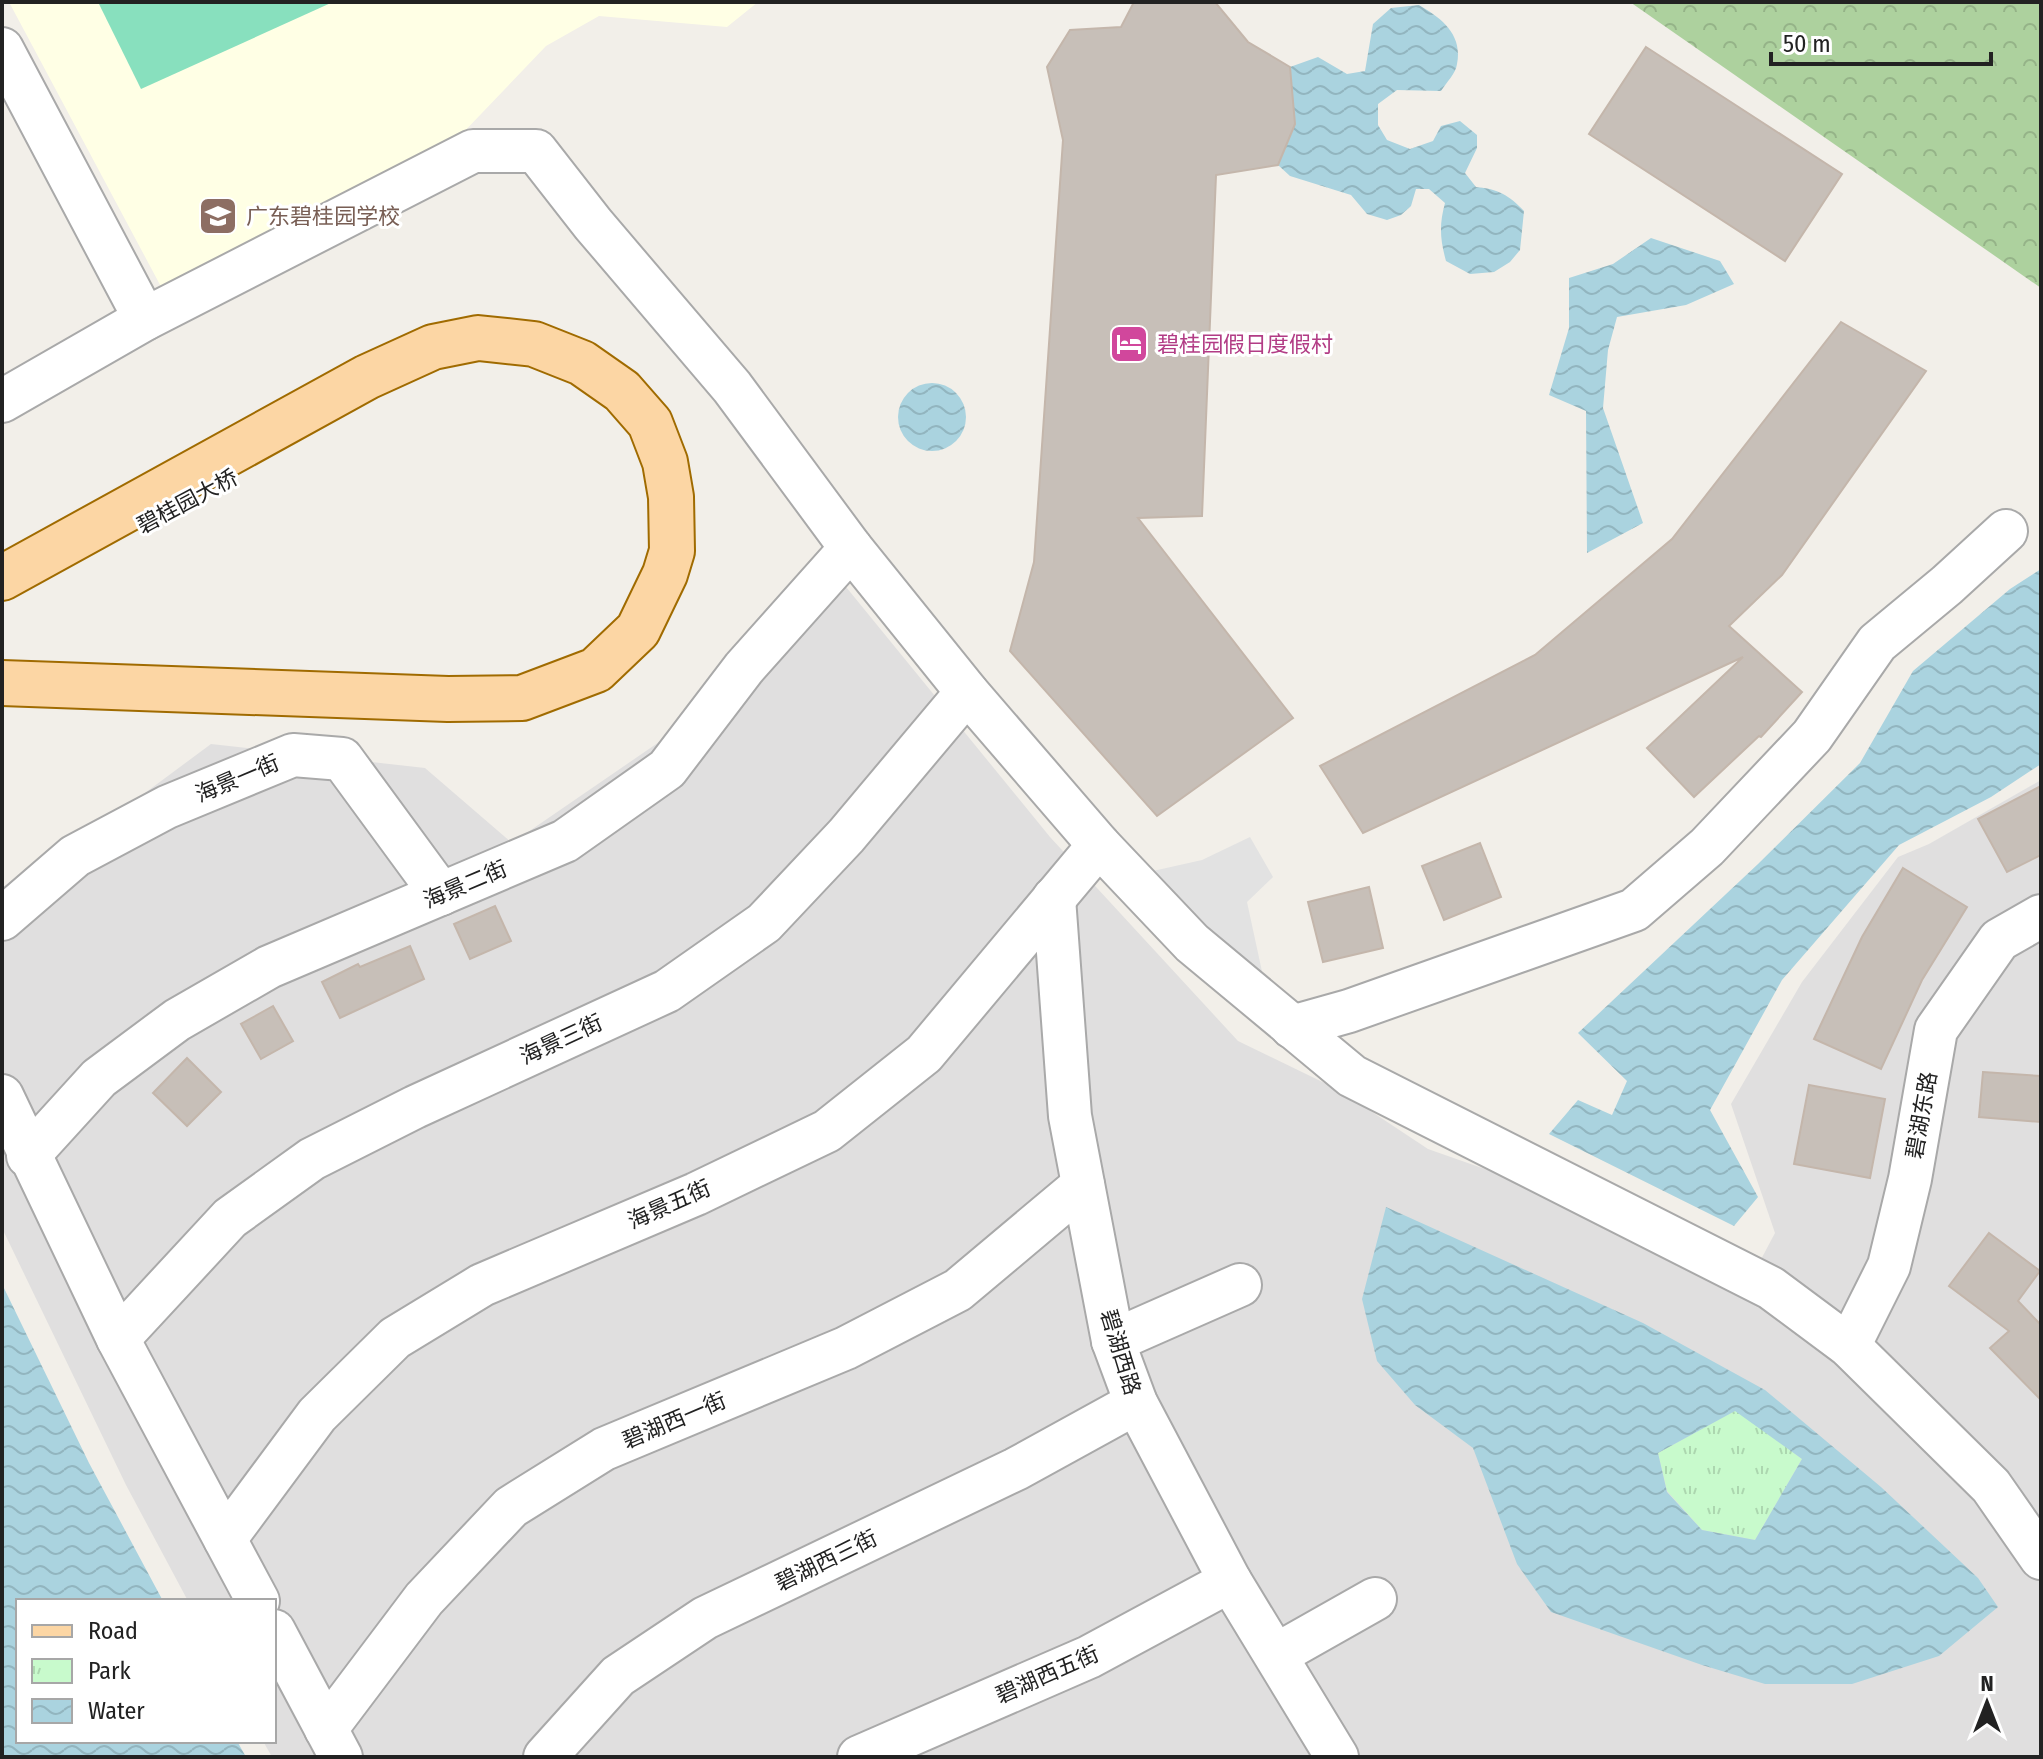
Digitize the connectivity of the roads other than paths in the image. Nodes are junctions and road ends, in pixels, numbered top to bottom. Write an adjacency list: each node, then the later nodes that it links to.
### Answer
1 (2, 49): 2 (street)
2 (145, 319): 4 (street); 6 (street)
3 (369, 389): 7 (main road, 碧桂园大桥); 8 (main road, 碧桂园大桥); 9 (main road); 10 (main road)
4 (2, 401)
5 (2006, 531): 17 (street)
6 (851, 548): 11 (street); 13 (street, 海景二街)
7 (2, 578)
8 (2, 601)
9 (2, 667)
10 (2, 683)
11 (967, 692): 12 (street); 22 (street, 海景三街)
12 (1099, 845): 14 (street, 海景五街); 17 (street)
13 (441, 894): 16 (street, 海景一街); 19 (street, 海景二街)
14 (1054, 898): 20 (street, 碧湖西路); 26 (street, 海景五街)
15 (2041, 916): 24 (street, 碧湖东路)
16 (2, 919)
17 (1292, 1027): 24 (street)
18 (2, 1096): 19 (street)
19 (28, 1156): 22 (street)
20 (1083, 1185): 23 (street, 碧湖西路); 33 (street, 碧湖西一街)
21 (1240, 1285): 23 (street)
22 (118, 1339): 26 (street)
23 (1113, 1341): 25 (street, 碧湖西路)
24 (1849, 1346): 27 (street)
25 (1136, 1403): 28 (street, 碧湖西路); 35 (street, 碧湖西三街)
26 (225, 1539): 29 (street)
27 (2041, 1558)
28 (1230, 1581): 32 (street, 碧湖西路); 36 (street, 碧湖西五街)
29 (257, 1599)
30 (1375, 1599): 32 (street)
31 (276, 1635): 33 (street)
32 (1276, 1655): 34 (street, 碧湖西路)
33 (334, 1743)
34 (1327, 1754)
35 (545, 1757)
36 (859, 1757)

